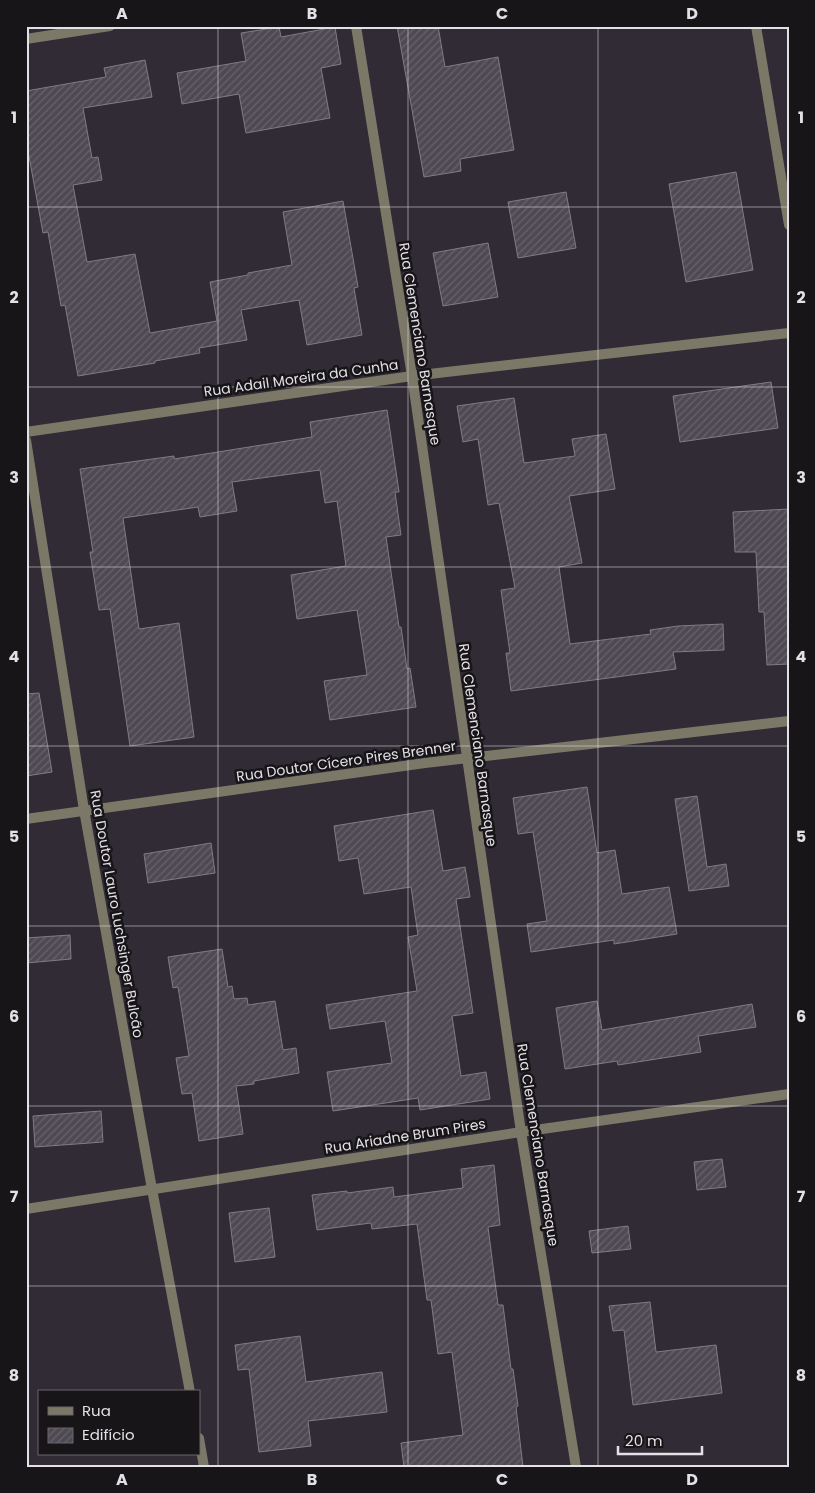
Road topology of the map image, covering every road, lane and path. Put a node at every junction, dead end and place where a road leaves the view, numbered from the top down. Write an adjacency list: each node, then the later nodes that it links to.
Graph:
1 (110, 26): 4 (street)
2 (356, 26): 7 (street, Rua Clemenciano Barnasque)
3 (756, 26): 5 (street)
4 (26, 39)
5 (789, 225)
6 (789, 333): 7 (street, Rua Adail Moreira da Cunha)
7 (412, 376): 8 (street, Rua Adail Moreira da Cunha); 11 (street, Rua Clemenciano Barnasque)
8 (26, 432)
9 (26, 440): 12 (street, Rua Doutor Lauro Luchsinger Bulcão)
10 (789, 721): 11 (street, Rua Doutor Cícero Pires Brenner)
11 (466, 758): 12 (street, Rua Doutor Cícero Pires Brenner); 15 (street, Rua Clemenciano Barnasque)
12 (84, 810): 13 (street, Rua Doutor Cícero Pires Brenner); 16 (street, Rua Doutor Lauro Luchsinger Bulcão)
13 (26, 819)
14 (789, 1094): 15 (street, Rua Ariadne Brum Pires)
15 (521, 1132): 16 (street, Rua Ariadne Brum Pires); 21 (street, Rua Clemenciano Barnasque)
16 (152, 1189): 17 (street, Rua Ariadne Brum Pires); 18 (street, Rua Doutor Lauro Luchsinger Bulcão)
17 (26, 1209)
18 (190, 1390)
19 (200, 1444): 20 (street)
20 (204, 1467)
21 (576, 1467)

